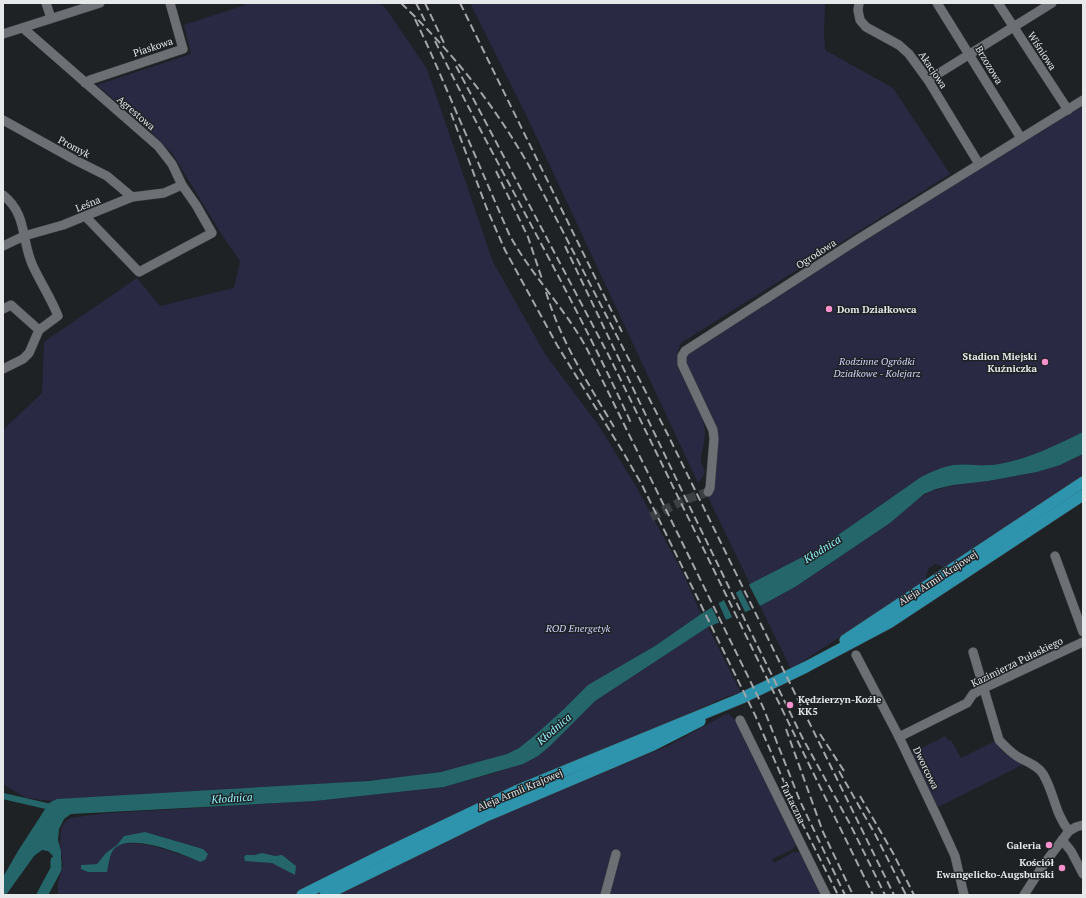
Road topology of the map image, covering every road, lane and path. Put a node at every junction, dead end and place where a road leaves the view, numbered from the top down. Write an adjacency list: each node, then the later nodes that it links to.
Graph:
1 (46, 3): 8 (street)
2 (100, 3): 8 (street)
3 (170, 3): 14 (street, Piaskowa)
4 (859, 3): 13 (street, Akacjowa)
5 (937, 3): 12 (street, Brzozowa)
6 (998, 3): 9 (street, Wiśniowa)
7 (1052, 3): 9 (street)
8 (51, 18): 10 (street)
9 (1013, 26): 12 (street); 16 (street, Wiśniowa)
10 (23, 28): 11 (street); 14 (street, Agrestowa)
11 (3, 34)
12 (969, 53): 13 (street); 18 (street, Brzozowa)
13 (928, 80): 19 (street, Akacjowa)
14 (85, 83): 20 (street, Agrestowa)
15 (1083, 100): 16 (street, Ogrodowa)
16 (1068, 110): 18 (street, Ogrodowa)
17 (3, 120): 22 (street, Promyk)
18 (1021, 138): 19 (street, Ogrodowa)
19 (979, 164): 30 (street, Ogrodowa)
20 (182, 185): 22 (street, Leśna); 23 (street, Agrestowa)
21 (3, 195): 24 (street)
22 (132, 197): 23 (street, Leśna)
23 (86, 217): 24 (street, Leśna)
24 (24, 236): 25 (street, Leśna); 27 (street)
25 (3, 246)
26 (3, 309): 27 (street)
27 (39, 330): 28 (street)
28 (3, 369)
29 (1083, 482): 37 (main road, Aleja Armii Krajowej)
30 (709, 490)
31 (1083, 495): 37 (main road, Aleja Armii Krajowej)
32 (1055, 556): 33 (street)
33 (1083, 632)
34 (1083, 642): 38 (street, Kazimierza Pułaskiego)
35 (973, 652): 38 (street)
36 (856, 655): 41 (street, Dworcowa)
37 (793, 673): 39 (main road, Aleja Armii Krajowej)
38 (984, 688): 41 (street, Kazimierza Pułaskiego); 43 (street)
39 (742, 698): 47 (main road, Aleja Armii Krajowej); 48 (main road, Aleja Armii Krajowej)
40 (740, 720): 50 (street, Tartaczna)
41 (899, 737): 51 (street, Dworcowa)
42 (1083, 825): 43 (street)
43 (1069, 831): 44 (street)
44 (1062, 840): 46 (street); 52 (street)
45 (616, 854): 49 (street)
46 (1083, 874)
47 (302, 895)
48 (325, 895)
49 (605, 895)
50 (826, 895)
51 (964, 895)
52 (1024, 895)

